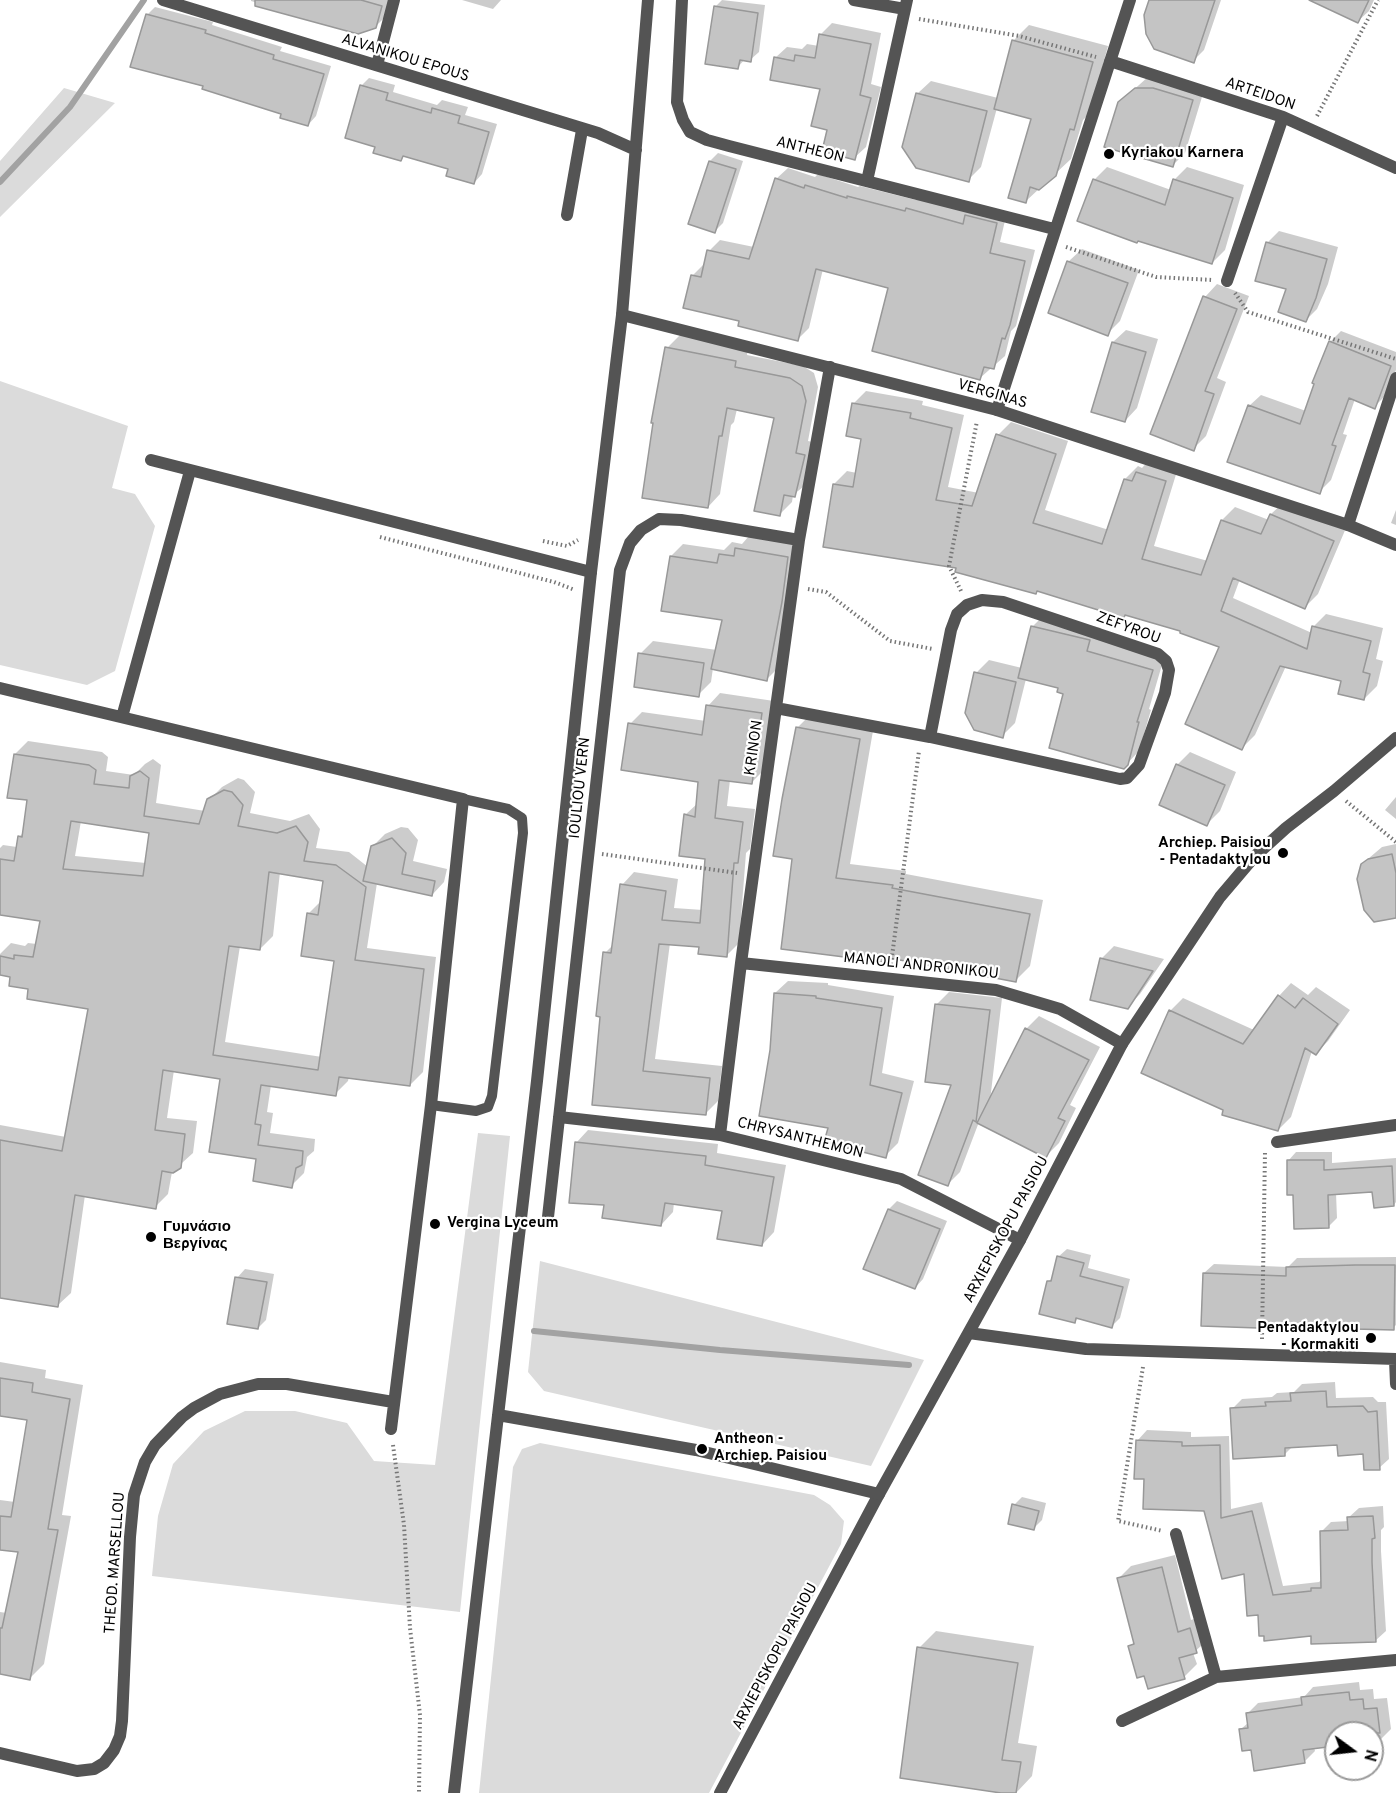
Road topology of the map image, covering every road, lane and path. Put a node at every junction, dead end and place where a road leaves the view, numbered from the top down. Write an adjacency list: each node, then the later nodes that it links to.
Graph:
1 (163, 0): 10 (street, ALVANIKOU EPOUS)
2 (394, 0): 10 (street)
3 (648, 0): 14 (street)
4 (682, 0): 16 (street, ANTHEON)
5 (854, 0): 8 (street)
6 (1130, 0): 9 (street)
7 (1378, 0): 13 (path)
8 (905, 8): 9 (path); 16 (street)
9 (1110, 61): 11 (street, ARTEIDON); 18 (street)
10 (377, 65): 12 (street, ALVANIKOU EPOUS)
11 (1283, 117): 13 (street, ARTEIDON); 20 (street)
12 (582, 129): 14 (street, ALVANIKOU EPOUS); 17 (street)
13 (1310, 129): 15 (street, ARTEIDON)
14 (636, 150): 21 (street)
15 (1396, 168)
16 (867, 181): 18 (street, ANTHEON)
17 (567, 215)
18 (1054, 229): 19 (street)
19 (1051, 242): 20 (path); 26 (street)
20 (1227, 281): 22 (path)
21 (622, 315): 23 (street, VERGINAS); 33 (street)
22 (1396, 359)
23 (830, 367): 25 (street, VERGINAS); 31 (street, KRINON)
24 (1396, 378): 29 (street)
25 (980, 405): 26 (street, VERGINAS); 36 (path)
26 (997, 410): 29 (street, VERGINAS)
27 (151, 460): 28 (street)
28 (190, 471): 33 (street); 40 (street)
29 (1348, 525): 32 (street, VERGINAS)
30 (374, 536): 34 (path)
31 (799, 540): 35 (street, KRINON); 46 (street, IOULIOU VERN)
32 (1396, 545)
33 (591, 572): 64 (street)
34 (519, 575)
35 (793, 586): 37 (path); 39 (street, KRINON)
36 (967, 604): 37 (street); 41 (street, ZEFYROU)
37 (947, 651): 41 (street)
38 (0, 688): 40 (street)
39 (776, 708): 41 (street, ZEFYROU); 47 (street, KRINON)
40 (122, 717): 44 (street)
41 (926, 736): 49 (path)
42 (1396, 738): 43 (street, ARXIEPISKOPU PAISIOU)
43 (1334, 791): 45 (path); 50 (street, ARXIEPISKOPU PAISIOU)
44 (463, 799): 51 (street); 51 (lane)
45 (1396, 842)
46 (589, 852): 47 (path); 52 (street, IOULIOU VERN)
47 (753, 876): 48 (street, KRINON)
48 (741, 963): 49 (street, MANOLI ANDRONIKOU); 54 (street, KRINON)
49 (890, 979): 50 (street, MANOLI ANDRONIKOU)
50 (1122, 1044): 57 (street, ARXIEPISKOPU PAISIOU)
51 (431, 1105): 63 (street)
52 (558, 1118): 54 (street, CHRYSANTHEMON); 56 (street, IOULIOU VERN)
53 (1396, 1125): 55 (street)
54 (720, 1135): 57 (street, CHRYSANTHEMON)
55 (1277, 1142): 60 (path)
56 (548, 1217)
57 (1020, 1240): 58 (street, ARXIEPISKOPU PAISIOU)
58 (969, 1333): 59 (street); 66 (street, ARXIEPISKOPU PAISIOU)
59 (1145, 1351): 60 (street); 67 (path)
60 (1262, 1355): 61 (street)
61 (1396, 1360): 62 (street)
62 (1396, 1384)
63 (393, 1402): 65 (street); 71 (street, THEOD. MARSELLOU)
64 (498, 1415): 66 (street); 73 (street)
65 (391, 1429): 72 (path)
66 (879, 1494): 74 (street, ARXIEPISKOPU PAISIOU)
67 (1176, 1533): 69 (street)
68 (1396, 1660): 69 (street)
69 (1216, 1677): 70 (street)
70 (1122, 1721)
71 (0, 1753)
72 (419, 1793)
73 (454, 1793)
74 (720, 1793)

